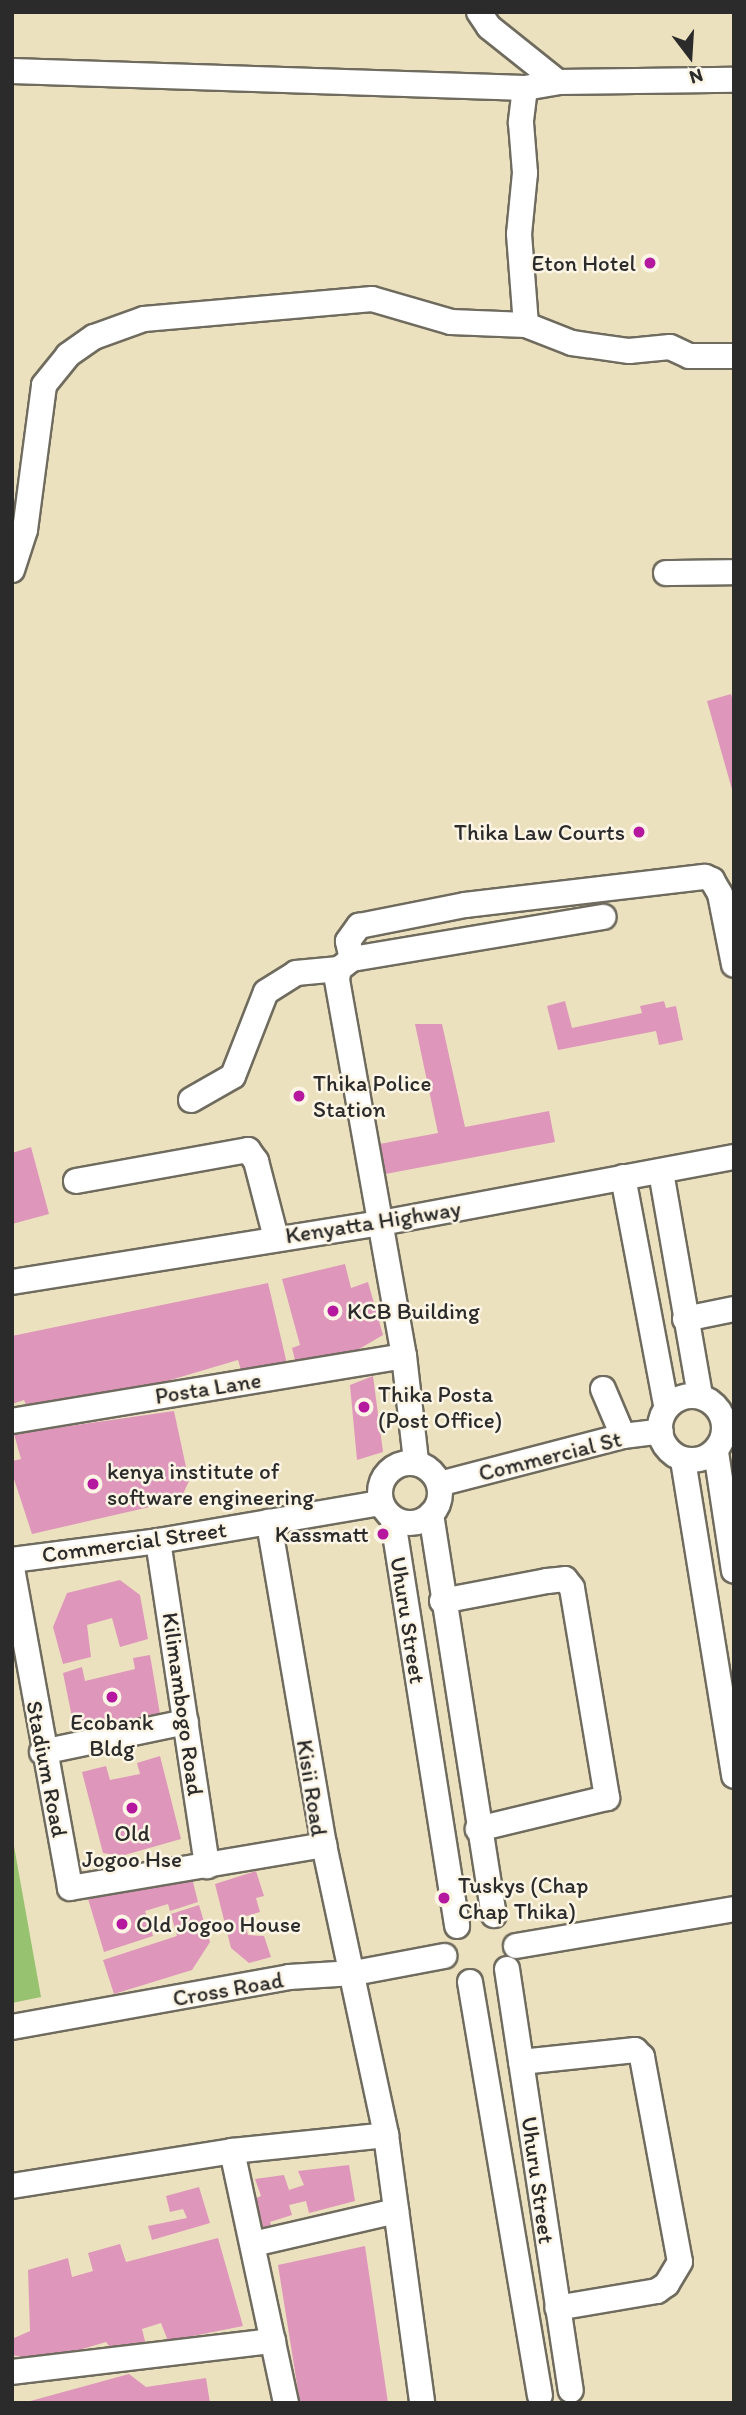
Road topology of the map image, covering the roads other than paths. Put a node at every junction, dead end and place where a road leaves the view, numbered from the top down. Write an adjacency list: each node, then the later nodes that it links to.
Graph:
1 (479, 12): 4 (street)
2 (12, 71): 5 (street)
3 (734, 80): 4 (street)
4 (558, 82): 5 (street)
5 (526, 88): 6 (street)
6 (526, 325): 7 (street); 8 (street)
7 (734, 356)
8 (12, 570)
9 (734, 572): 10 (street)
10 (666, 573)
11 (604, 918): 12 (street)
12 (346, 964): 13 (street); 14 (street); 19 (street)
13 (734, 965)
14 (191, 1100)
15 (734, 1157): 16 (street, Kenyatta Highway)
16 (661, 1172): 17 (street, Kenyatta Highway); 23 (street)
17 (623, 1177): 19 (street, Kenyatta Highway); 27 (street)
18 (76, 1181): 20 (street)
19 (381, 1223): 20 (street, Kenyatta Highway); 24 (street)
20 (276, 1238): 21 (street, Kenyatta Highway)
21 (12, 1282)
22 (734, 1309): 23 (street)
23 (685, 1319): 26 (street)
24 (404, 1356): 29 (street, Posta Lane); 34 (street)
25 (603, 1389): 31 (street)
26 (700, 1395): 27 (street); 28 (street)
27 (666, 1405): 30 (street)
28 (727, 1419): 32 (street)
29 (12, 1421)
30 (662, 1431): 31 (street, Commercial St); 33 (street)
31 (623, 1436): 35 (street, Commercial St)
32 (716, 1452): 33 (street); 42 (street)
33 (683, 1460): 46 (street)
34 (416, 1461): 35 (street); 36 (street)
35 (439, 1484): 37 (street)
36 (387, 1512): 37 (street); 38 (street, Commercial Street); 53 (street, Uhuru Street)
37 (431, 1514): 43 (street, Uhuru Street)
38 (269, 1522): 39 (street, Commercial Street); 48 (street, Kisii Road)
39 (159, 1541): 40 (street, Commercial Street); 44 (street, Kilimambogo Road)
40 (12, 1560)
41 (12, 1568): 45 (street, Stadium Road)
42 (734, 1571)
43 (442, 1601): 47 (street, Uhuru Street); 47 (street)
44 (186, 1723): 45 (street); 49 (street, Kilimambogo Road)
45 (42, 1752): 50 (street, Stadium Road)
46 (734, 1776)
47 (478, 1829): 52 (street, Uhuru Street)
48 (324, 1845): 49 (street, Kisii Road); 56 (street)
49 (206, 1866): 50 (street, Kisii Road)
50 (70, 1888)
51 (734, 1909): 55 (street)
52 (494, 1915): 53 (street); 55 (street)
53 (457, 1926): 54 (street)
54 (444, 1956): 56 (street, Cross Road); 57 (street)
55 (512, 1957): 57 (street); 59 (street, Uhuru Street)
56 (354, 1973): 58 (street, Cross Road); 60 (street)
57 (470, 1982): 69 (street, Uhuru Street)
58 (12, 2027)
59 (521, 2062): 65 (street, Uhuru Street); 65 (street)
60 (386, 2135): 61 (street); 63 (street)
61 (232, 2151): 62 (street); 64 (street)
62 (12, 2186)
63 (396, 2211): 64 (street); 71 (street)
64 (253, 2244): 66 (street)
65 (557, 2308): 68 (street, Uhuru Street)
66 (273, 2341): 67 (street); 70 (street)
67 (12, 2372)
68 (579, 2397): 69 (street)
69 (536, 2399)
70 (286, 2403)
71 (422, 2403)

